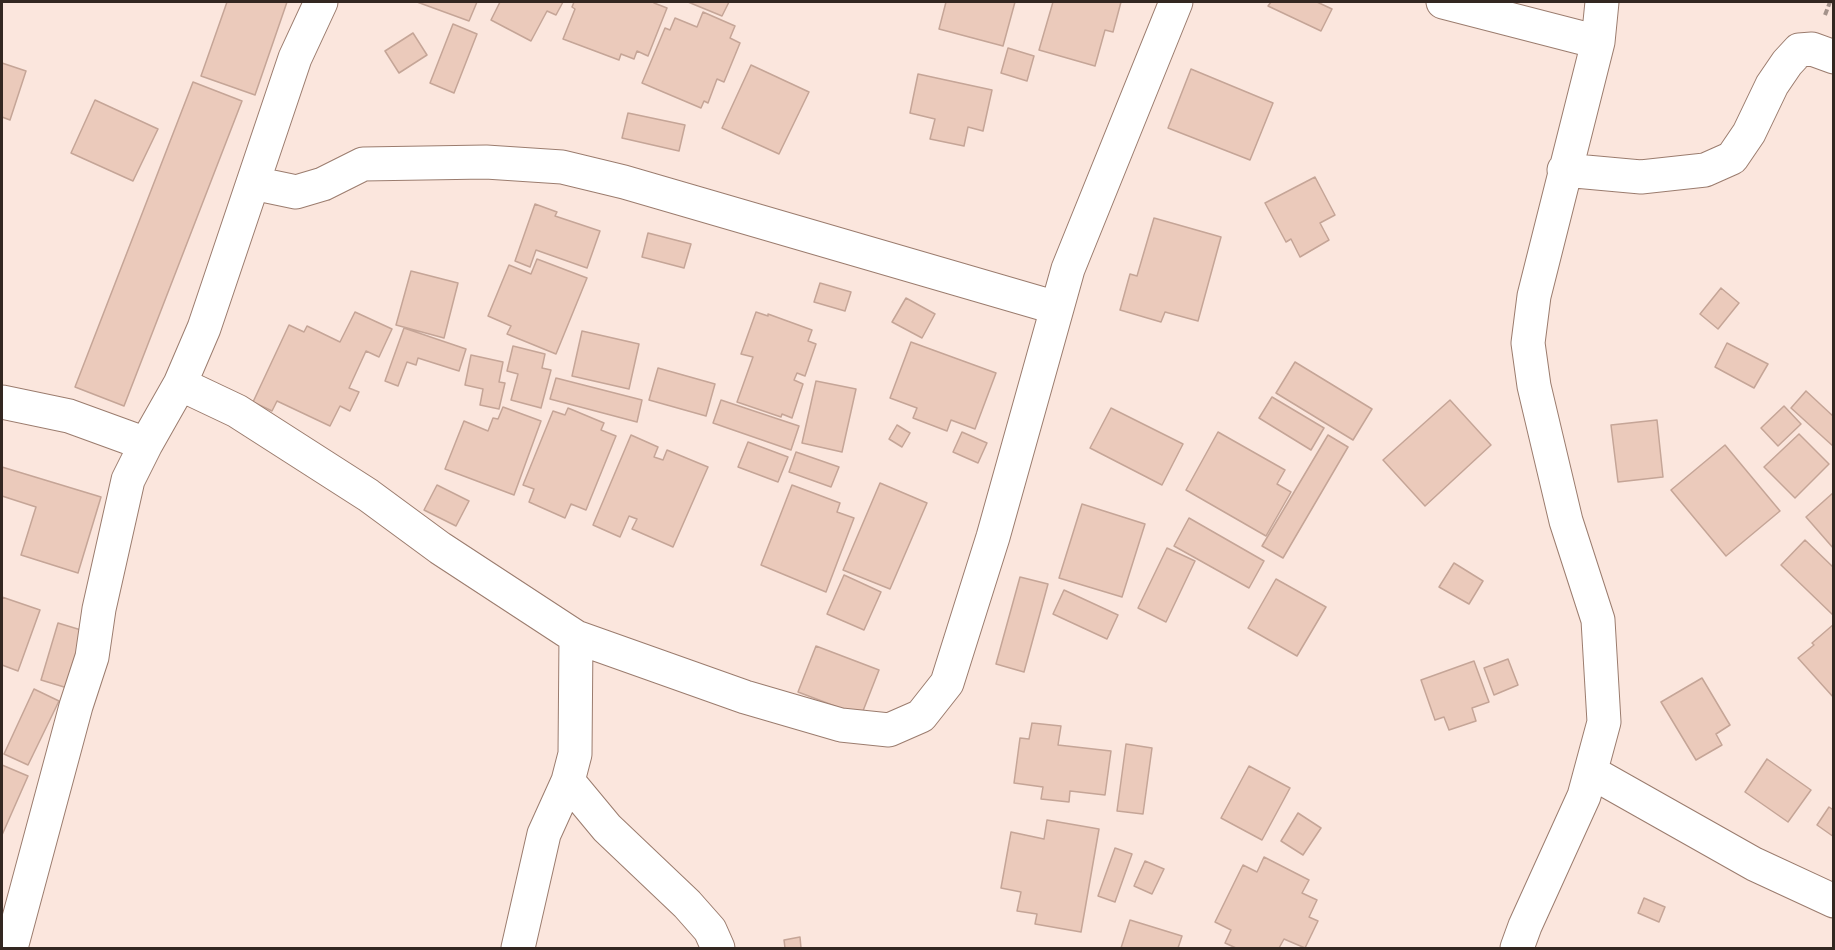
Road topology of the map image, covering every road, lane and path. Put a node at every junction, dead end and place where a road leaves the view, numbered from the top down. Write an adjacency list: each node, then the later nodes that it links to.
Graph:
1 (321, 2): 8 (street)
2 (1176, 2): 9 (street)
3 (1443, 2): 5 (street)
4 (1602, 2): 5 (street)
5 (1598, 42): 7 (street)
6 (1833, 57): 7 (street)
7 (1564, 170): 14 (street)
8 (254, 183): 9 (street); 10 (street)
9 (1057, 308): 13 (street)
10 (180, 384): 12 (street); 13 (street)
11 (2, 402): 12 (street)
12 (146, 444): 17 (street)
13 (576, 637): 15 (street)
14 (1591, 772): 16 (street); 20 (street)
15 (568, 781): 18 (street); 19 (street)
16 (1833, 901)
17 (10, 948)
18 (518, 948)
19 (718, 948)
20 (1517, 948)

